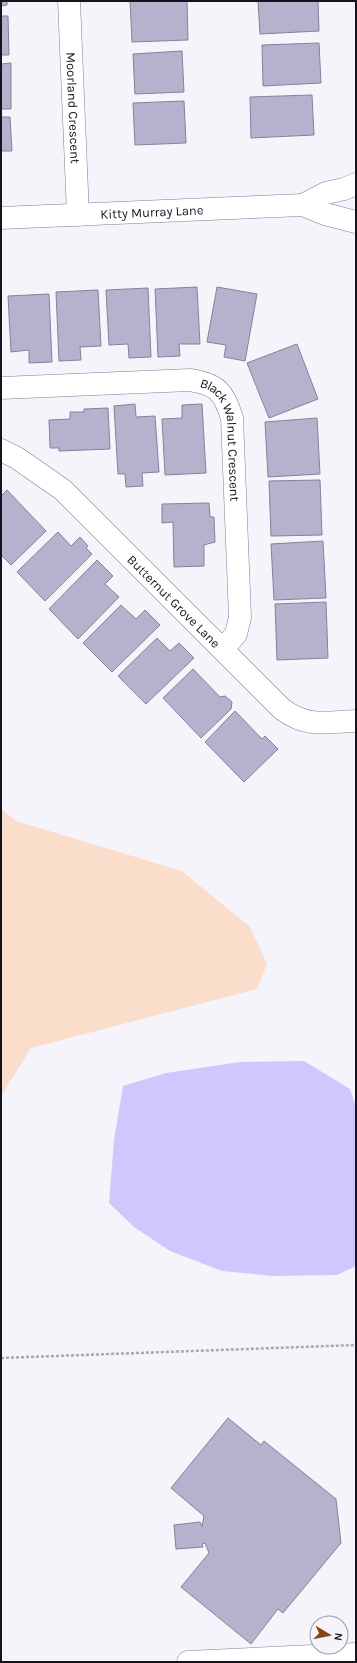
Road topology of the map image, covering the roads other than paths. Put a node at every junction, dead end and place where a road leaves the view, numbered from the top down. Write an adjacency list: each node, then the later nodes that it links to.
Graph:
1 (69, 1): 6 (street, Moorland Crescent)
2 (356, 184): 4 (street, Kitty Murray Lane)
3 (356, 190): 5 (street)
4 (303, 206): 6 (street, Kitty Murray Lane); 8 (street, Kitty Murray Lane)
5 (356, 214)
6 (78, 215): 7 (street, Kitty Murray Lane)
7 (1, 218)
8 (356, 222)
9 (1, 388): 11 (street, Black Walnut Crescent)
10 (1, 450): 11 (street, Butternut Grove Lane)
11 (223, 649): 12 (street, Butternut Grove Lane)
12 (356, 721)
13 (356, 1654): 14 (street)
14 (188, 1662)

